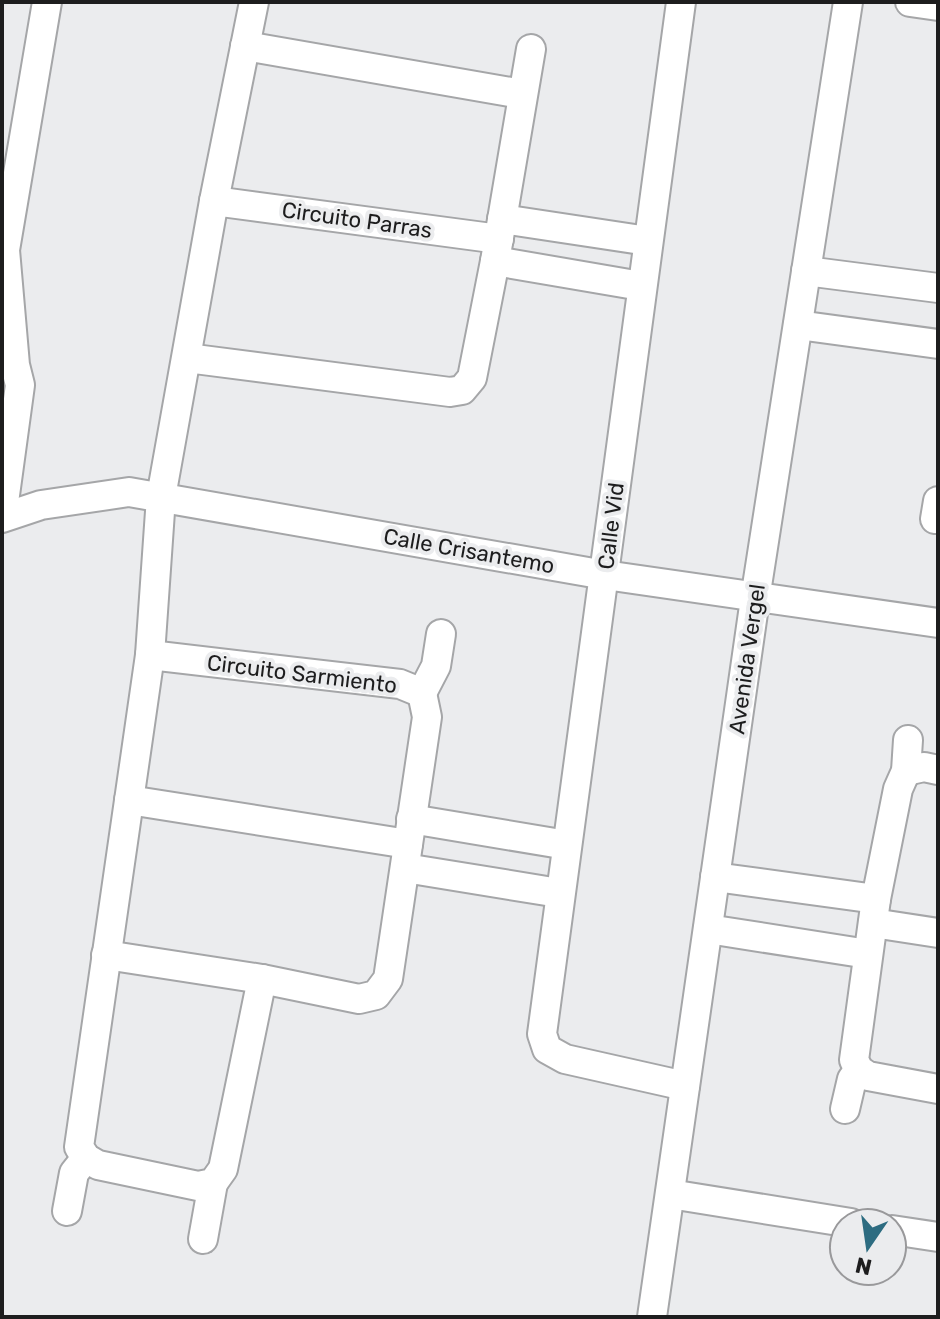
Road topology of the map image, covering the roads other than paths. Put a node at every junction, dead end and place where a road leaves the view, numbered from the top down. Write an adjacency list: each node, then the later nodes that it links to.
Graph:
1 (47, 2): 19 (street)
2 (254, 2): 7 (street)
3 (681, 2): 12 (street, Calle Vid)
4 (848, 2): 13 (street, Avenida Vergel)
5 (910, 2): 6 (street)
6 (938, 6)
7 (245, 46): 9 (street); 10 (street)
8 (531, 49): 9 (street)
9 (522, 94): 11 (street)
10 (214, 201): 11 (street, Circuito Parras); 18 (street)
11 (498, 240): 12 (street, Circuito Parras); 14 (street, Circuito Parras); 18 (street)
12 (648, 241): 14 (street, Calle Vid)
13 (806, 271): 15 (street); 16 (street, Avenida Vergel)
14 (641, 286): 22 (street, Calle Vid)
15 (938, 288)
16 (798, 325): 17 (street); 23 (street, Avenida Vergel)
17 (938, 344)
18 (187, 358): 20 (street)
19 (9, 365): 21 (street)
20 (161, 497): 21 (street, Calle Crisantemo); 22 (street, Calle Crisantemo); 26 (street)
21 (2, 517)
22 (605, 575): 23 (street, Calle Crisantemo); 33 (street, Calle Vid)
23 (755, 599): 24 (street, Calle Crisantemo); 34 (street, Avenida Vergel)
24 (938, 623)
25 (441, 634): 27 (street)
26 (150, 655): 27 (street, Circuito Sarmiento); 31 (street)
27 (422, 693): 32 (street, Circuito Sarmiento)
28 (908, 740): 30 (street)
29 (938, 770): 30 (street)
30 (906, 771): 36 (street)
31 (129, 800): 32 (street); 40 (street)
32 (408, 844): 33 (street); 35 (street); 41 (street, Circuito Sarmiento)
33 (567, 845): 35 (street, Calle Vid)
34 (715, 877): 36 (street); 37 (street, Avenida Vergel)
35 (559, 893): 43 (street, Calle Vid)
36 (874, 911): 38 (street); 39 (street)
37 (708, 929): 39 (street); 43 (street, Avenida Vergel)
38 (938, 933)
39 (868, 954): 42 (street)
40 (106, 955): 41 (street, Circuito Sarmiento); 46 (street)
41 (262, 979): 47 (street)
42 (859, 1070): 44 (street); 45 (street)
43 (685, 1086): 48 (street, Avenida Vergel)
44 (938, 1089)
45 (845, 1109)
46 (86, 1158): 47 (street); 49 (street)
47 (213, 1183): 53 (street)
48 (670, 1194): 50 (street); 54 (street, Avenida Vergel)
49 (67, 1211)
50 (828, 1219)
51 (908, 1232): 52 (street)
52 (938, 1237)
53 (203, 1239)
54 (652, 1317)

